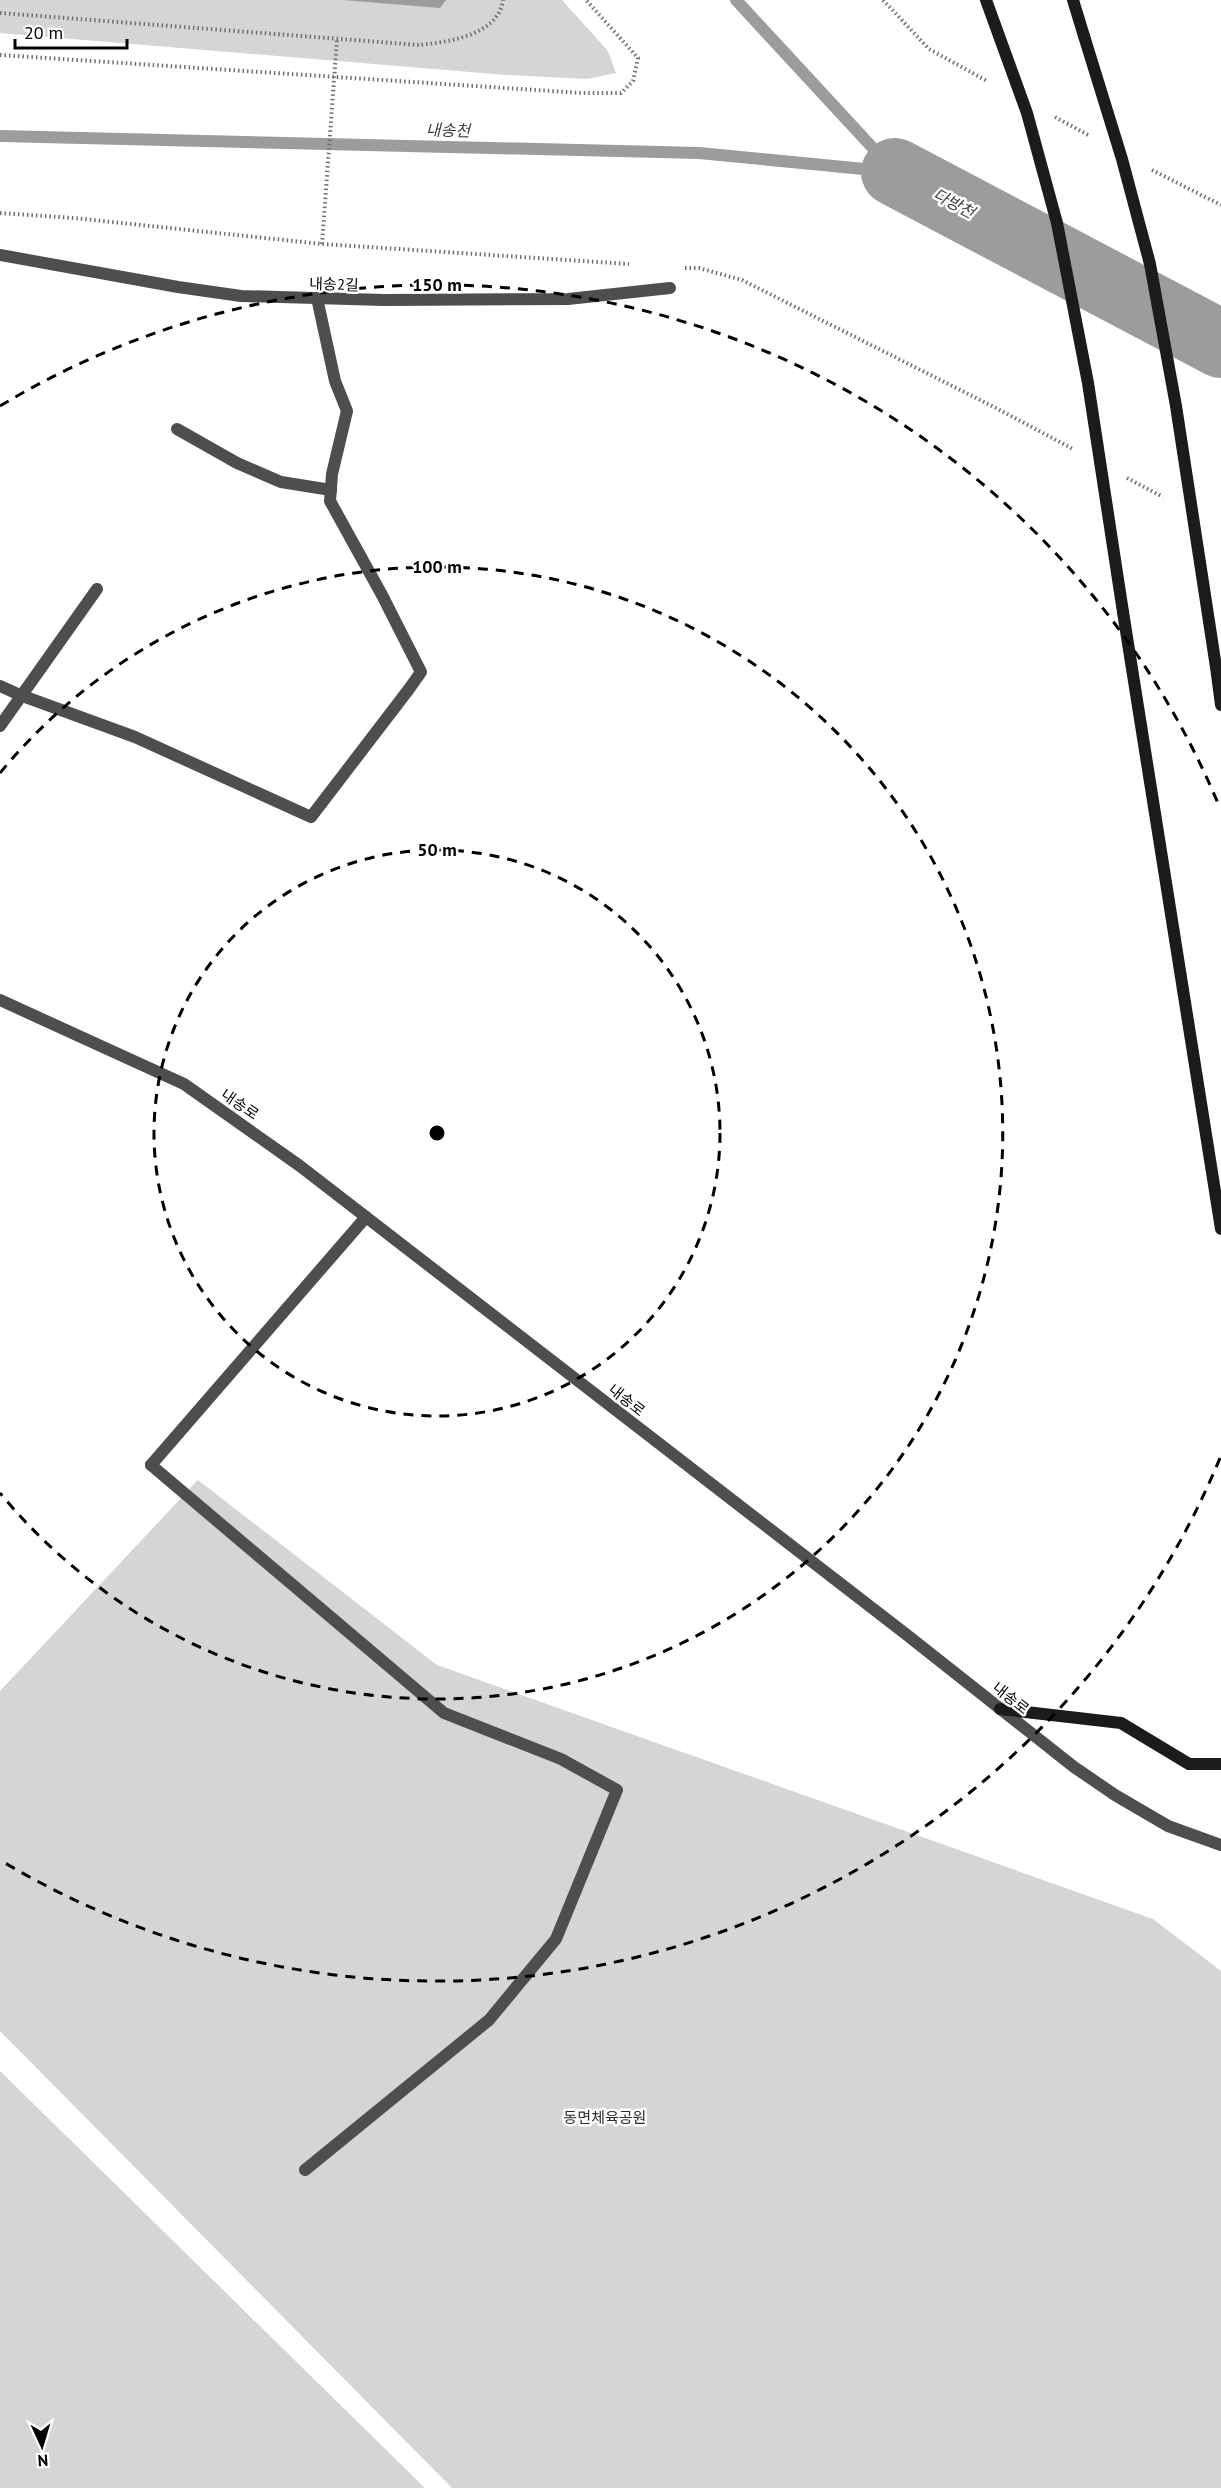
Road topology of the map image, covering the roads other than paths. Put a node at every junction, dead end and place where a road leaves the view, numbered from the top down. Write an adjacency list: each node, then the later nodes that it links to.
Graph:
1 (986, 0): 15 (main road, bridge)
2 (1073, 0): 11 (main road, bridge)
3 (0, 255): 5 (street, 내송2길)
4 (670, 288): 5 (street, 내송2길)
5 (317, 298): 7 (street)
6 (177, 429): 7 (street)
7 (331, 490): 10 (street)
8 (97, 589): 10 (street)
9 (0, 686): 10 (street)
10 (20, 695): 12 (street)
11 (1221, 705)
12 (0, 726)
13 (0, 1000): 14 (street, 내송로)
14 (366, 1217): 16 (street, 내송로); 19 (street)
15 (1221, 1229)
16 (1000, 1709): 17 (main road); 18 (street, 내송로)
17 (1221, 1764)
18 (1221, 1845)
19 (305, 2170)

